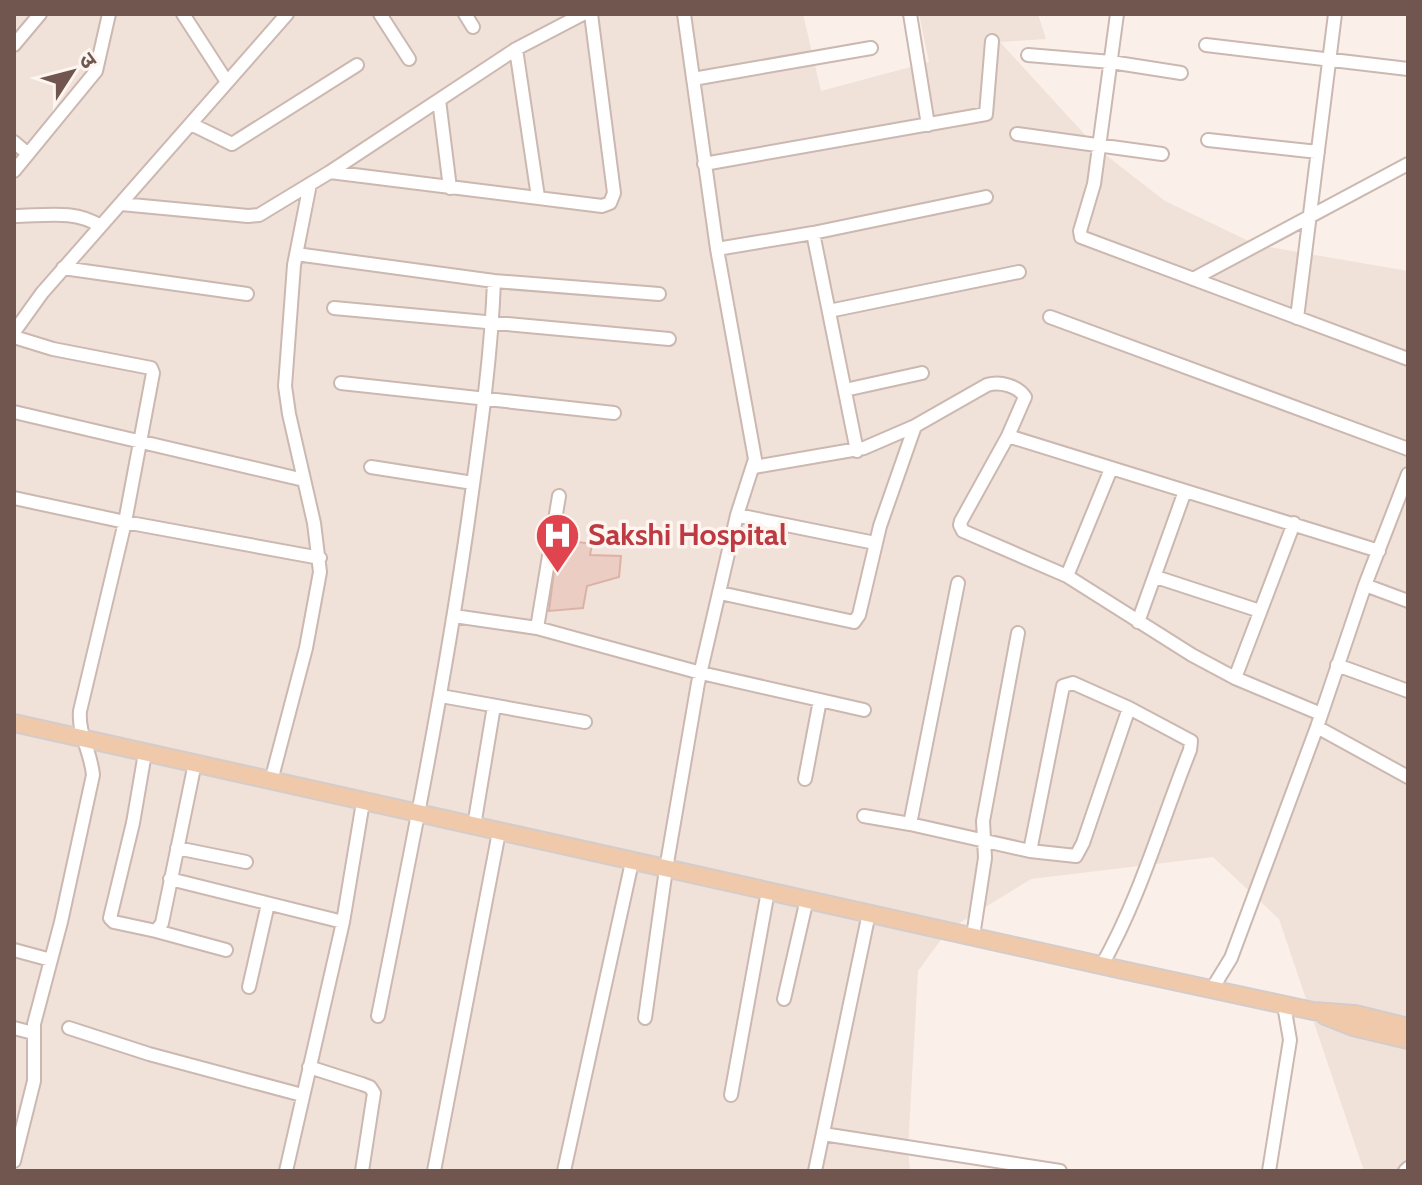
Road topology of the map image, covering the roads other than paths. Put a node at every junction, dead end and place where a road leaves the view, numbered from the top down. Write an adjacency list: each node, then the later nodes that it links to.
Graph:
1 (40, 14): 15 (street)
2 (109, 14): 36 (street)
3 (183, 14): 26 (street)
4 (287, 14): 26 (street)
5 (380, 14): 20 (street)
6 (465, 14): 13 (street)
7 (583, 14): 18 (street)
8 (591, 14): 44 (street)
9 (684, 14): 27 (street)
10 (910, 14): 30 (street)
11 (1117, 14): 22 (street)
12 (1335, 14): 21 (street)
13 (473, 27)
14 (992, 41): 30 (street)
15 (14, 45)
16 (1206, 45): 21 (street)
17 (871, 48): 27 (street)
18 (516, 49): 28 (street); 44 (street)
19 (1028, 55): 22 (street)
20 (409, 59)
21 (1330, 60): 24 (street); 35 (street)
22 (1111, 62): 25 (street); 34 (street)
23 (357, 65): 29 (street)
24 (1408, 69)
25 (1181, 73)
26 (223, 78): 29 (street)
27 (693, 79): 38 (street)
28 (439, 100): 41 (street); 43 (street)
29 (191, 124): 46 (street)
30 (928, 125): 38 (street)
31 (1017, 134): 34 (street)
32 (1208, 140): 35 (street)
33 (14, 142): 36 (street)
34 (1100, 145): 37 (street); 55 (street)
35 (1318, 152): 48 (street)
36 (28, 154): 40 (street)
37 (1162, 154)
38 (704, 164): 51 (street)
39 (1408, 164): 48 (street)
40 (14, 171)
41 (330, 172): 42 (street); 43 (street)
42 (310, 184): 46 (street); 52 (street)
43 (450, 188): 44 (street)
44 (538, 197)
45 (986, 197): 50 (street)
46 (121, 204): 49 (street)
47 (14, 213): 49 (street)
48 (1310, 215): 55 (street); 62 (street)
49 (94, 222): 53 (street)
50 (813, 233): 51 (street); 60 (street)
51 (717, 249): 79 (street)
52 (296, 254): 56 (street); 82 (street)
53 (63, 268): 57 (street); 64 (street)
54 (1019, 272): 60 (street)
55 (1193, 279): 62 (street)
56 (494, 281): 58 (street); 63 (street)
57 (247, 294)
58 (659, 294)
59 (334, 308): 63 (street)
60 (829, 311): 69 (street)
61 (1050, 317): 76 (street)
62 (1297, 318): 66 (street)
63 (493, 324): 65 (street); 70 (street)
64 (14, 334): 75 (street)
65 (669, 339)
66 (1408, 359)
67 (922, 373): 69 (street)
68 (341, 383): 70 (street)
69 (845, 390): 77 (street)
70 (486, 400): 72 (street); 83 (street)
71 (14, 412): 75 (street)
72 (614, 413)
73 (915, 426): 74 (street); 77 (street); 92 (street)
74 (1008, 436): 80 (street); 95 (street)
75 (141, 444): 82 (street); 90 (street)
76 (1408, 449)
77 (857, 451): 79 (street)
78 (371, 467): 83 (street)
79 (754, 467): 88 (street)
80 (1111, 469): 84 (street); 95 (street)
81 (1408, 474): 87 (street)
82 (304, 480): 94 (street)
83 (473, 483): 102 (street)
84 (1185, 491): 91 (street); 96 (street)
85 (559, 496): 104 (street)
86 (14, 498): 90 (street)
87 (1395, 510): 89 (street); 93 (street)
88 (737, 515): 92 (street); 99 (street)
89 (1408, 515)
90 (125, 522): 94 (street); 119 (street)
91 (1294, 523): 93 (street); 101 (street)
92 (875, 543): 99 (street)
93 (1379, 551): 98 (street)
94 (320, 558): 124 (street)
95 (1067, 576): 103 (street)
96 (1156, 577): 101 (street); 103 (street)
97 (958, 583): 128 (street)
98 (1365, 585): 100 (street); 106 (street)
99 (720, 593): 107 (street)
100 (1408, 601)
101 (1260, 611): 108 (street)
102 (454, 616): 104 (street); 110 (street)
103 (1138, 622): 108 (street)
104 (537, 628): 107 (street)
105 (1018, 633): 131 (street)
106 (1337, 665): 109 (street); 115 (street)
107 (701, 673): 111 (street); 136 (street)
108 (1235, 678): 115 (street)
109 (1408, 691)
110 (441, 696): 112 (street); 126 (street)
111 (820, 700): 114 (street); 123 (street)
112 (494, 706): 116 (street); 129 (street)
113 (1129, 708): 133 (street); 133 (street); 148 (street)
114 (864, 710)
115 (1321, 714): 118 (street)
116 (585, 722)
117 (14, 723): 119 (main road)
118 (1317, 727): 122 (street); 150 (street)
119 (82, 738): 120 (main road); 147 (street)
120 (145, 753): 121 (main road); 143 (street)
121 (195, 763): 124 (main road); 132 (street)
122 (1408, 777)
123 (805, 779)
124 (271, 781): 125 (main road)
125 (363, 802): 126 (main road); 142 (street)
126 (419, 813): 129 (main road); 154 (street)
127 (864, 816): 128 (street)
128 (910, 824): 131 (street)
129 (474, 826): 130 (main road)
130 (499, 832): 135 (main road); 168 (street)
131 (985, 842): 133 (street); 144 (street)
132 (177, 848): 134 (street); 137 (street)
133 (1030, 851)
134 (246, 862)
135 (632, 862): 136 (main road); 169 (street)
136 (666, 869): 138 (main road); 155 (street)
137 (170, 879): 140 (street); 143 (street)
138 (768, 891): 139 (main road); 163 (street)
139 (807, 899): 141 (main road); 151 (street)
140 (268, 904): 142 (street); 149 (street)
141 (869, 913): 144 (main road); 164 (street)
142 (343, 922): 161 (street)
143 (156, 931): 146 (street)
144 (973, 936): 148 (main road)
145 (14, 950): 147 (street)
146 (226, 950)
147 (51, 960): 159 (street)
148 (1102, 965): 150 (main road)
149 (249, 987)
150 (1212, 989): 152 (main road)
151 (784, 999)
152 (1284, 1005): 153 (main road); 172 (street)
153 (1313, 1011): 156 (main road); 160 (main road)
154 (378, 1016)
155 (645, 1018)
156 (1408, 1027)
157 (14, 1028): 159 (street)
158 (69, 1028): 162 (street)
159 (33, 1033): 165 (street)
160 (1408, 1040)
161 (309, 1067): 162 (street); 167 (street)
162 (302, 1095): 166 (street)
163 (731, 1095)
164 (823, 1134): 170 (street); 171 (street)
165 (14, 1161)
166 (286, 1171)
167 (362, 1171)
168 (434, 1171)
169 (564, 1171)
170 (815, 1171)
171 (1060, 1171)
172 (1269, 1171)

